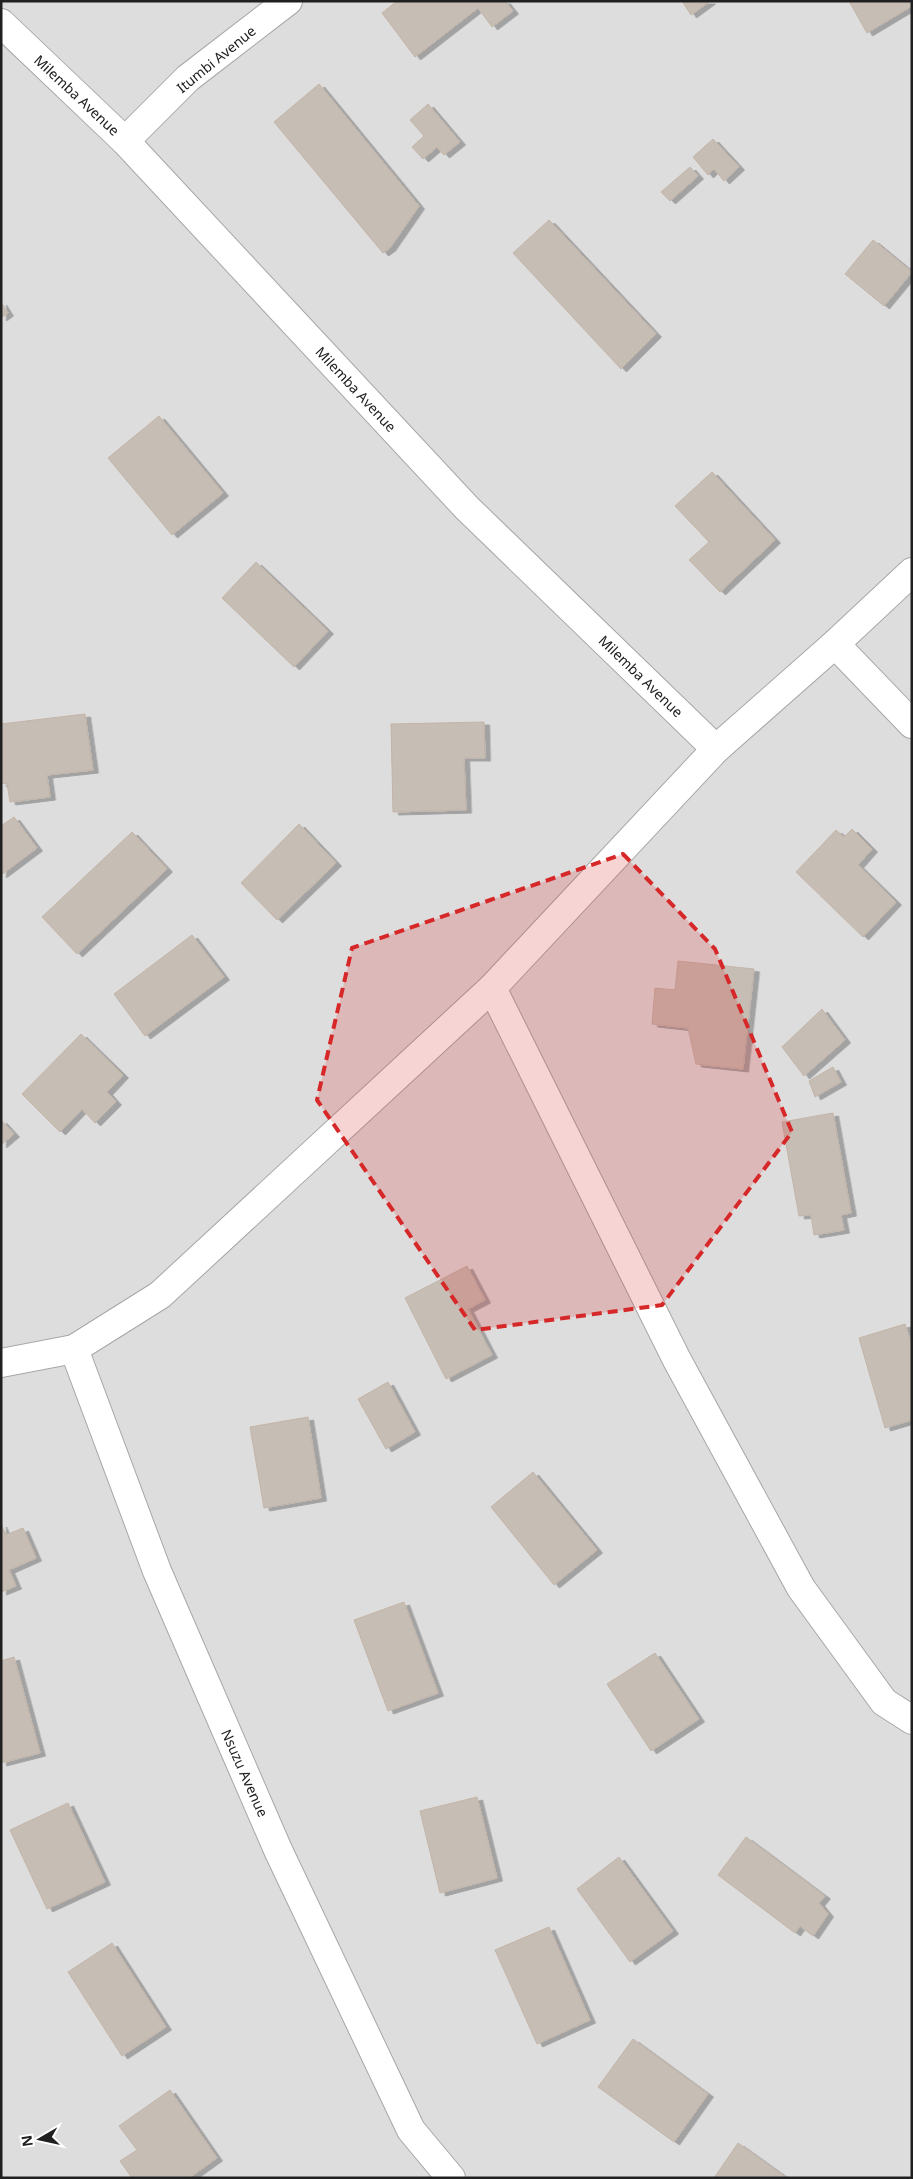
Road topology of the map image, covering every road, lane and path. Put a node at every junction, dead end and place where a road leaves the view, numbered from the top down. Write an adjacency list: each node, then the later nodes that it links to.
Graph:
1 (288, 1): 3 (street, Itumbi Avenue)
2 (1, 23): 3 (street, Milemba Avenue)
3 (125, 141): 7 (street, Milemba Avenue)
4 (912, 572): 5 (street)
5 (835, 644): 6 (street); 7 (street)
6 (912, 724)
7 (716, 749): 8 (street)
8 (492, 988): 9 (street); 11 (street)
9 (74, 1350): 10 (street); 12 (street, Nsuzu Avenue)
10 (1, 1363)
11 (912, 1720)
12 (451, 2178)

